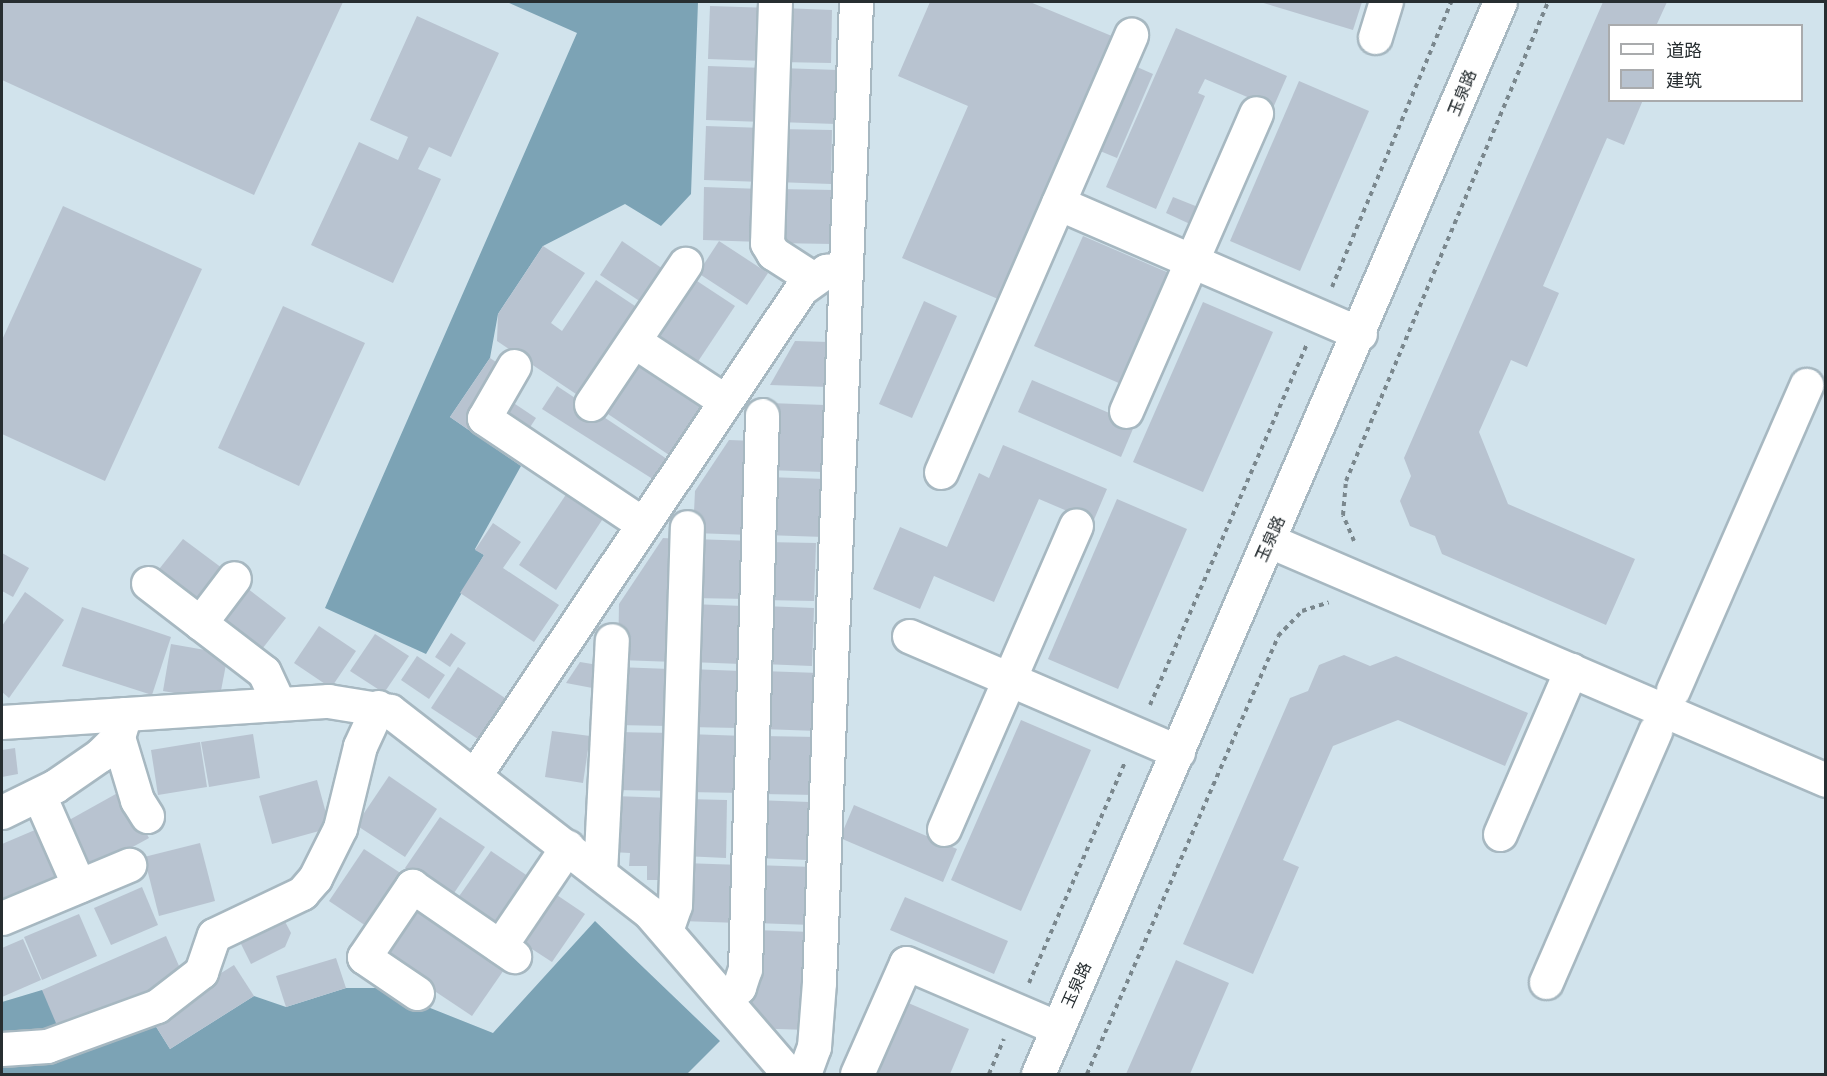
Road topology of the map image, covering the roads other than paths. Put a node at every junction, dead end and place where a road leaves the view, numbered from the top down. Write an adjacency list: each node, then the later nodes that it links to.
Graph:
1 (775, 2): 12 (street)
2 (856, 2): 11 (street)
3 (1386, 2): 6 (street)
4 (1500, 2): 13 (street, 玉泉路)
5 (1131, 35): 8 (street)
6 (1375, 37)
7 (1256, 113): 9 (street)
8 (1058, 203): 9 (street); 21 (street)
9 (1192, 261): 13 (street); 19 (street)
10 (685, 264): 14 (street)
11 (846, 269): 12 (street); 59 (street)
12 (812, 278): 17 (street)
13 (1360, 334): 25 (street, 玉泉路)
14 (634, 341): 17 (street); 18 (street)
15 (514, 366): 22 (street)
16 (1806, 385): 33 (street)
17 (725, 401): 22 (street)
18 (591, 404)
19 (1126, 411)
20 (762, 415): 55 (street)
21 (941, 472)
22 (643, 524): 40 (street)
23 (1076, 525): 32 (street)
24 (687, 527): 52 (street)
25 (1270, 541): 31 (street); 39 (street, 玉泉路)
26 (234, 578): 28 (street)
27 (148, 583): 28 (street)
28 (200, 623): 34 (street)
29 (909, 636): 32 (street)
30 (612, 640): 49 (street)
31 (1571, 670): 41 (street); 46 (street)
32 (1010, 679): 39 (street); 45 (street)
33 (1673, 690)
34 (279, 704): 35 (street); 37 (street)
35 (378, 707): 40 (street); 57 (street)
36 (2, 722): 37 (street)
37 (122, 725): 42 (street); 44 (street)
38 (1655, 731): 53 (street)
39 (1178, 752): 56 (street, 玉泉路)
40 (475, 775): 47 (street)
41 (1826, 780)
42 (39, 795): 43 (street); 50 (street)
43 (2, 812)
44 (147, 816)
45 (944, 829)
46 (1500, 834)
47 (567, 847): 49 (street); 54 (street)
48 (129, 865): 50 (street)
49 (600, 873): 52 (street)
50 (79, 886): 51 (street)
51 (2, 918)
52 (667, 928): 55 (street)
53 (1546, 982)
54 (417, 993)
55 (726, 998): 58 (street)
56 (1058, 1028): 60 (street); 61 (street, 玉泉路)
57 (2, 1049)
58 (789, 1074)
59 (804, 1074)
60 (857, 1074)
61 (1038, 1074)

